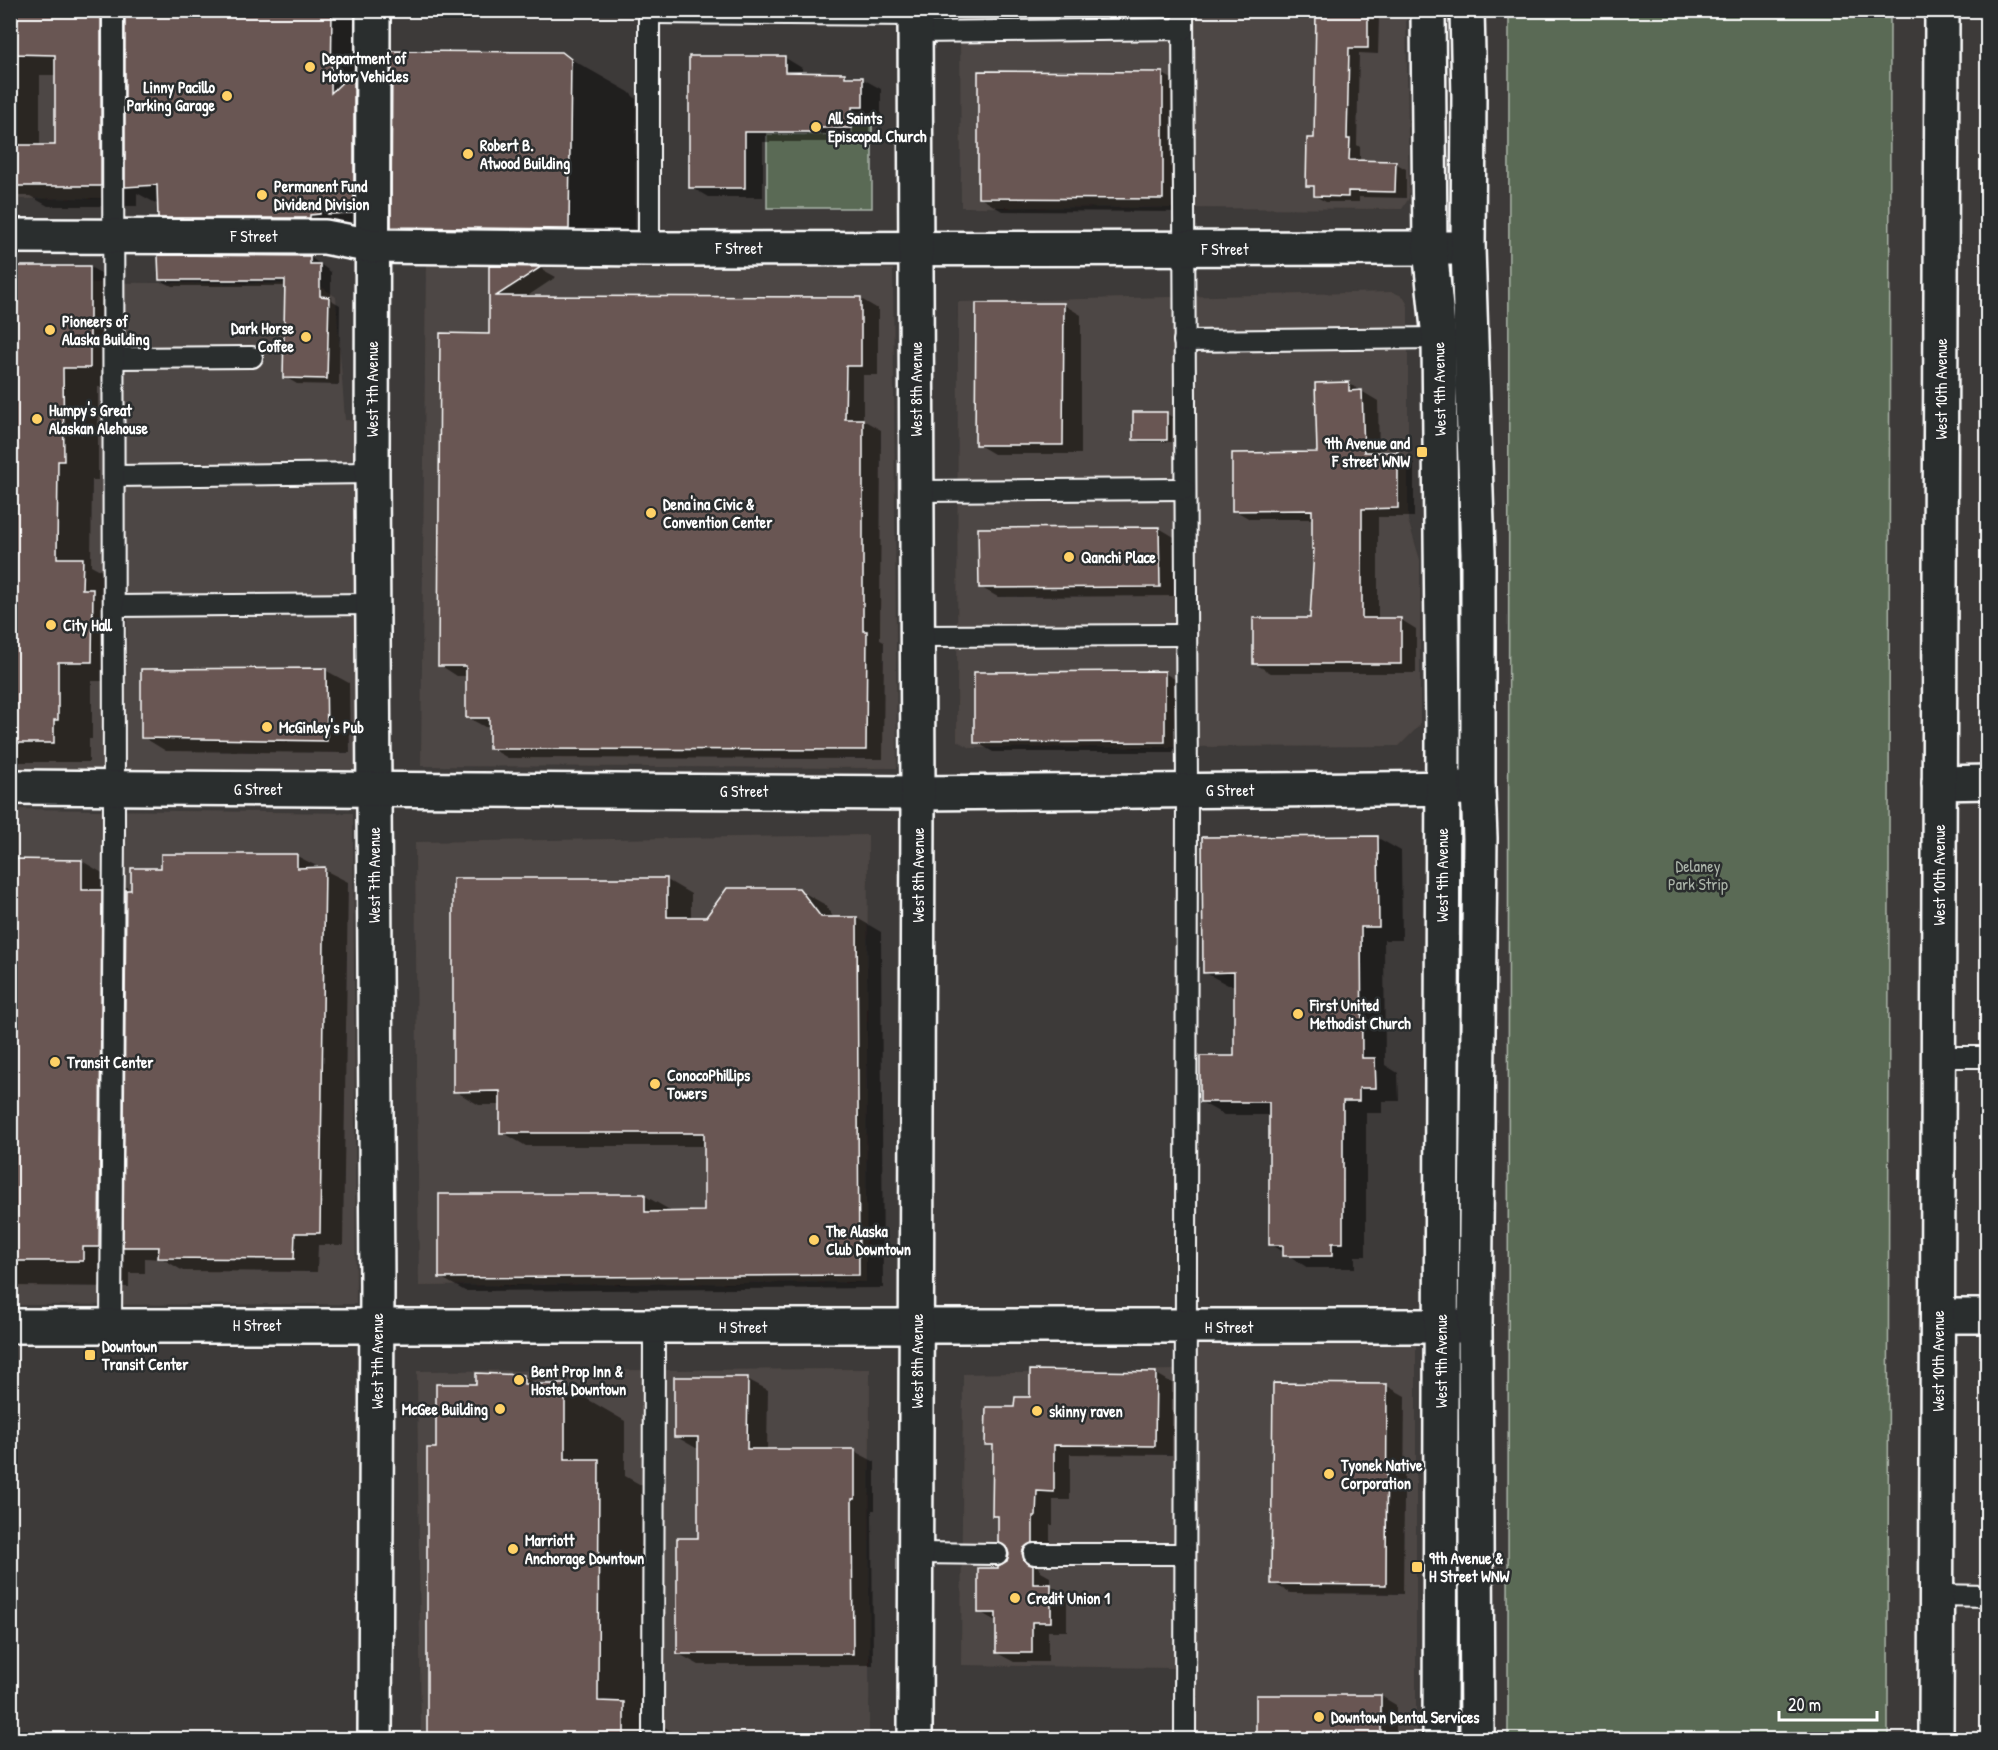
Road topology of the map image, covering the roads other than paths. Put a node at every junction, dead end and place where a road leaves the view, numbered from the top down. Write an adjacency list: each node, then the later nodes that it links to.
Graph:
1 (113, 10): 10 (lane)
2 (373, 10): 11 (street, West 7th Avenue)
3 (1428, 10): 13 (street, West 9th Avenue)
4 (1467, 10): 14 (street, West 9th Avenue)
5 (1942, 10): 30 (street, West 10th Avenue)
6 (649, 12): 7 (lane); 15 (lane)
7 (915, 19): 8 (lane); 12 (street, West 8th Avenue)
8 (1183, 20): 16 (lane)
9 (10, 236): 10 (street, F Street)
10 (113, 236): 11 (street, F Street); 20 (lane)
11 (372, 246): 15 (street, F Street); 21 (street, West 7th Avenue)
12 (915, 248): 15 (street, F Street); 16 (street, F Street); 24 (street, West 8th Avenue)
13 (1430, 248): 14 (street, F Street); 16 (street, F Street); 17 (street, West 9th Avenue)
14 (1468, 248): 33 (street, West 9th Avenue)
15 (649, 249)
16 (1184, 249): 18 (lane)
17 (1439, 338): 18 (lane); 35 (street, West 9th Avenue)
18 (1184, 341): 23 (lane)
19 (252, 357): 20 (lane)
20 (114, 358): 22 (lane)
21 (372, 473): 22 (lane); 25 (street, West 7th Avenue)
22 (114, 476): 26 (lane)
23 (1185, 489): 24 (lane); 27 (lane)
24 (916, 491): 28 (street, West 8th Avenue)
25 (374, 604): 26 (lane); 34 (street, West 7th Avenue)
26 (114, 606): 32 (lane)
27 (1186, 635): 28 (lane); 36 (lane)
28 (917, 636): 37 (street, West 8th Avenue)
29 (1988, 782): 30 (street)
30 (1939, 783): 38 (street, West 10th Avenue)
31 (10, 787): 32 (street, G Street)
32 (114, 788): 34 (street, G Street); 43 (lane)
33 (1478, 788): 35 (street, G Street); 46 (street, West 9th Avenue)
34 (374, 789): 37 (street, G Street); 44 (street, West 7th Avenue)
35 (1443, 789): 36 (street, G Street); 45 (street, West 9th Avenue)
36 (1188, 790): 37 (street, G Street); 48 (lane)
37 (918, 793): 49 (street, West 8th Avenue)
38 (1939, 1057): 39 (lane); 40 (street, West 10th Avenue)
39 (1988, 1057)
40 (1939, 1316): 41 (street); 54 (street, West 10th Avenue)
41 (1988, 1316)
42 (10, 1326): 43 (street, H Street)
43 (111, 1326): 44 (street, H Street)
44 (377, 1326): 47 (street, H Street); 56 (street, West 7th Avenue)
45 (1442, 1326): 46 (street, H Street); 48 (street, H Street); 60 (street, West 9th Avenue)
46 (1475, 1326): 61 (street, West 9th Avenue)
47 (654, 1327): 49 (street, H Street); 57 (lane)
48 (1186, 1327): 49 (street, H Street); 53 (lane)
49 (918, 1328): 50 (street, West 8th Avenue)
50 (916, 1553): 51 (lane); 58 (street, West 8th Avenue)
51 (997, 1554)
52 (1035, 1554): 53 (lane)
53 (1185, 1554): 59 (lane)
54 (1937, 1595): 55 (lane); 62 (street, West 10th Avenue)
55 (1988, 1596)
56 (375, 1740)
57 (653, 1740)
58 (915, 1740)
59 (1185, 1740)
60 (1440, 1740)
61 (1477, 1740)
62 (1936, 1740)

